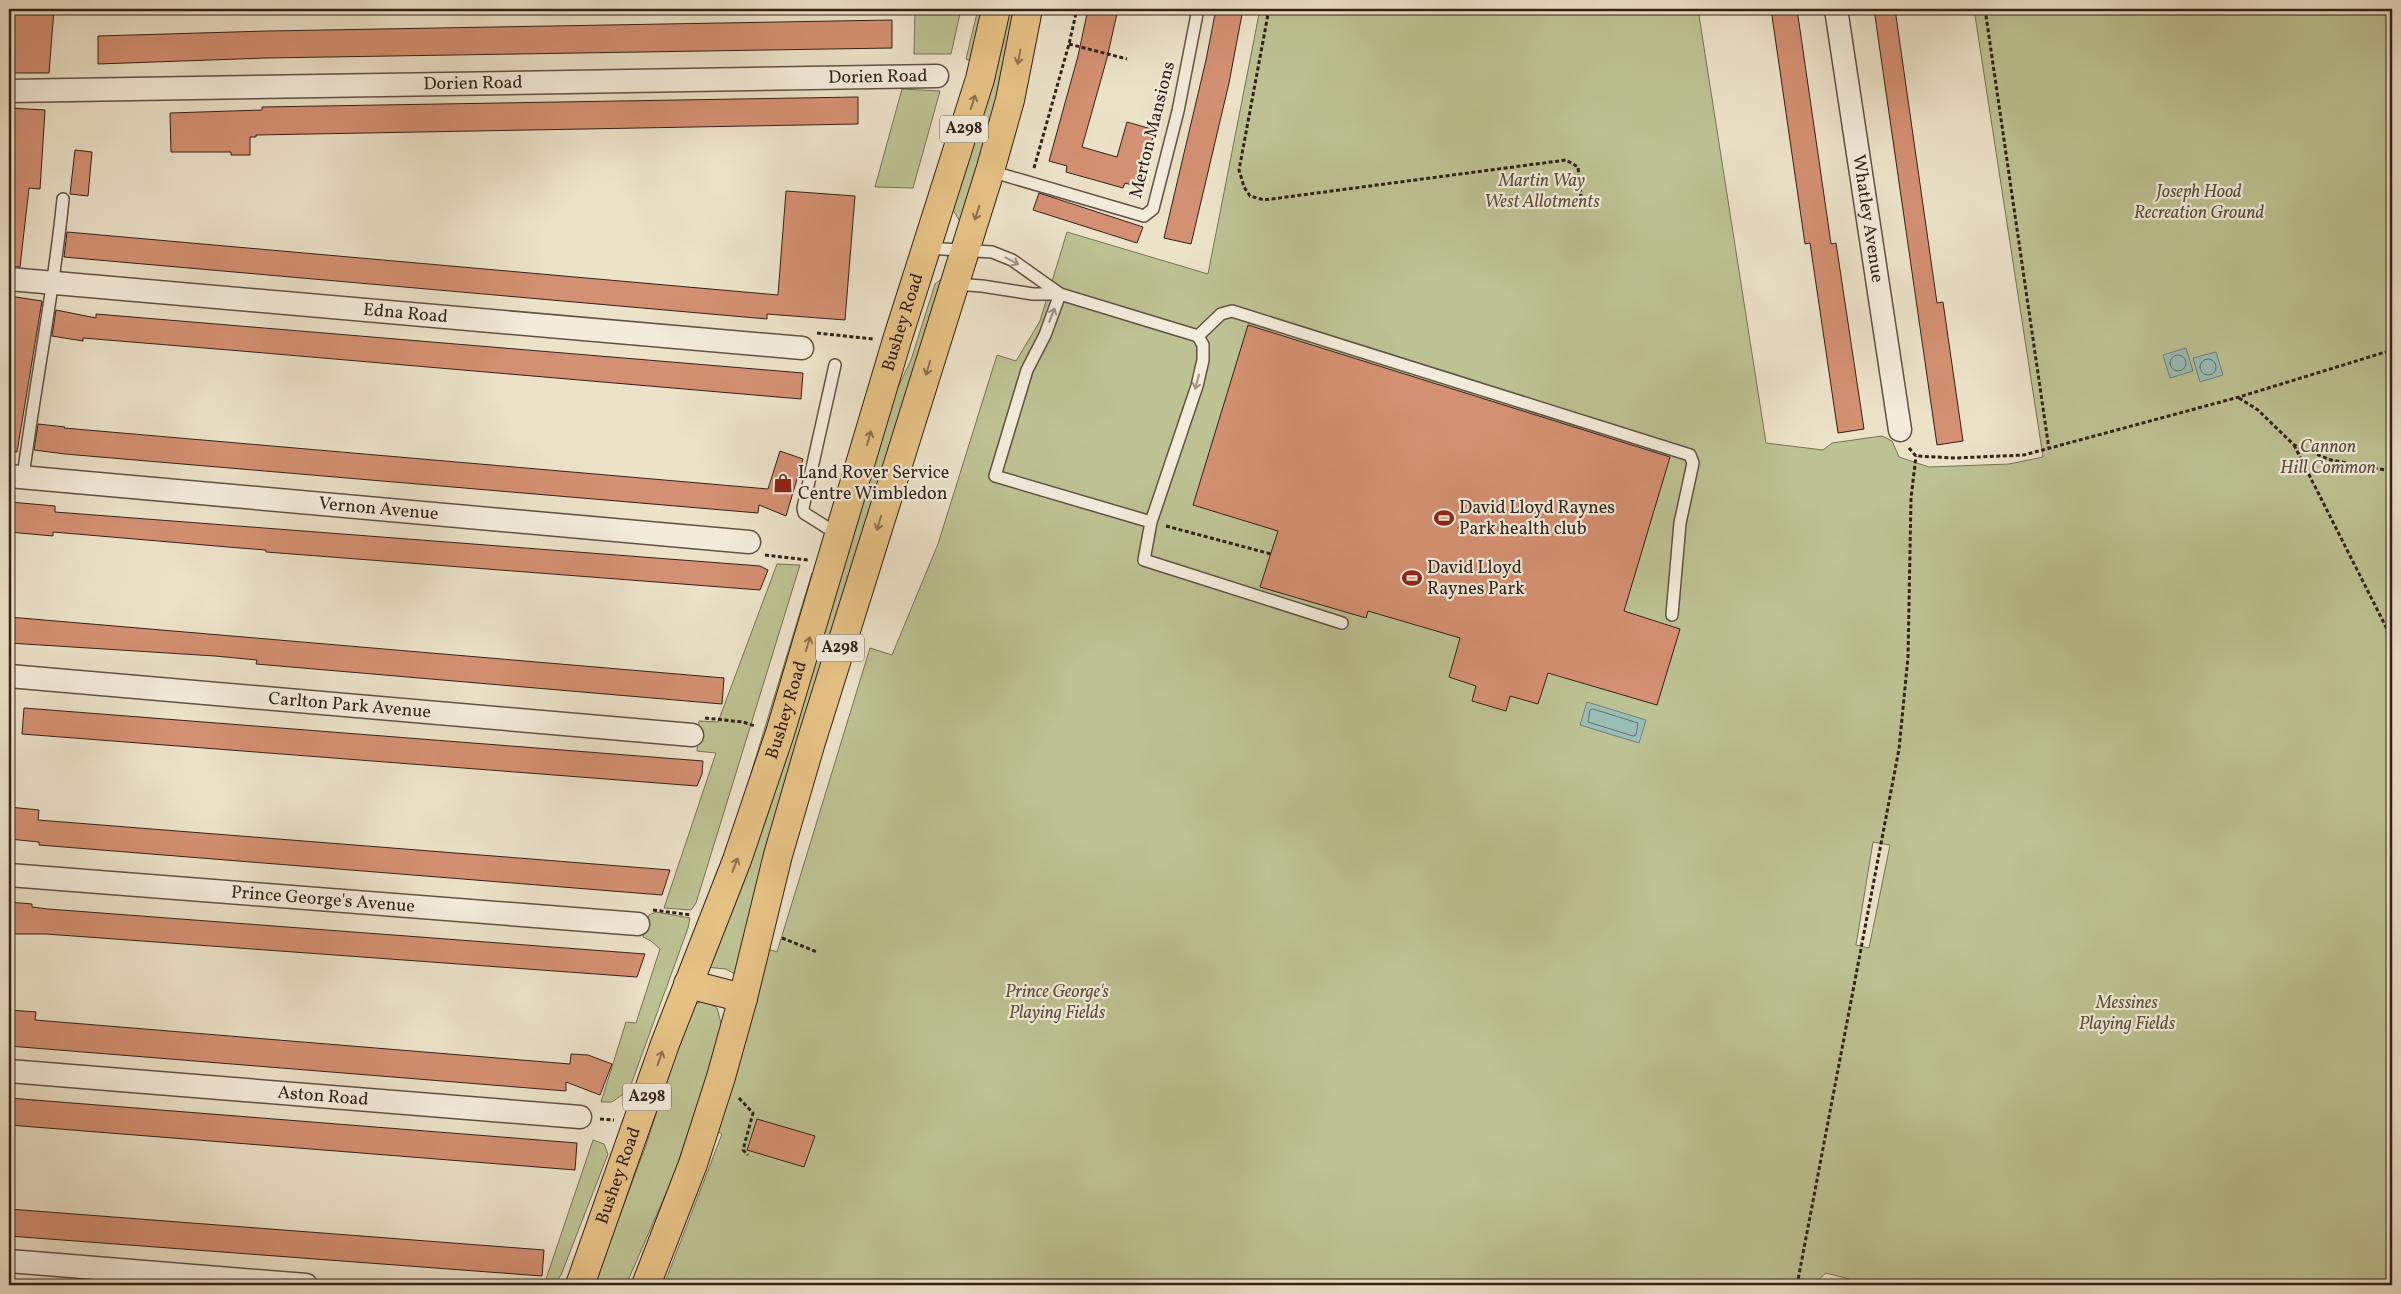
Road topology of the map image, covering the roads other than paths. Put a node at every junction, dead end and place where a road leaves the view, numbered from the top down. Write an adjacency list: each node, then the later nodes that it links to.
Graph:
1 (996, 9): 9 (main road, Bushey Road / A298, one-way to 1)
2 (1028, 9): 7 (main road, Bushey Road / A298, one-way to 7)
3 (1198, 9): 7 (lane, Merton Mansions)
4 (1836, 9): 18 (street, Whatley Avenue)
5 (937, 76): 6 (street, Dorien Road)
6 (9, 91)
7 (990, 171): 10 (main road, Bushey Road / A298, one-way to 10)
8 (63, 199): 12 (lane)
9 (926, 248): 10 (lane); 21 (main road, Bushey Road / A298, one-way to 9)
10 (965, 250): 13 (main road, Bushey Road / A298); 14 (lane, one-way to 14)
11 (9, 279): 12 (street, Edna Road)
12 (53, 283): 16 (street, Edna Road); 19 (lane)
13 (955, 284): 14 (lane); 30 (main road, Bushey Road / A298, one-way to 30)
14 (1060, 294): 15 (lane); 20 (lane, one-way to 14)
15 (1198, 336): 20 (lane, one-way to 20); 23 (lane)
16 (802, 348)
17 (835, 365): 21 (lane)
18 (1900, 430)
19 (12, 477): 22 (street, Vernon Avenue)
20 (1151, 522): 24 (lane)
21 (840, 536): 29 (main road, Bushey Road / A298, one-way to 21)
22 (749, 542)
23 (1672, 615)
24 (1342, 623)
25 (9, 676): 26 (street, Carlton Park Avenue)
26 (692, 735)
27 (9, 875): 28 (street, Prince George's Avenue)
28 (638, 924)
29 (688, 984): 30 (main road); 35 (main road, Bushey Road / A298, one-way to 29)
30 (743, 998): 36 (main road, Bushey Road / A298)
31 (9, 1071): 32 (street, Aston Road)
32 (580, 1117)
33 (9, 1261): 34 (street)
34 (306, 1285)
35 (580, 1285)
36 (646, 1285)

